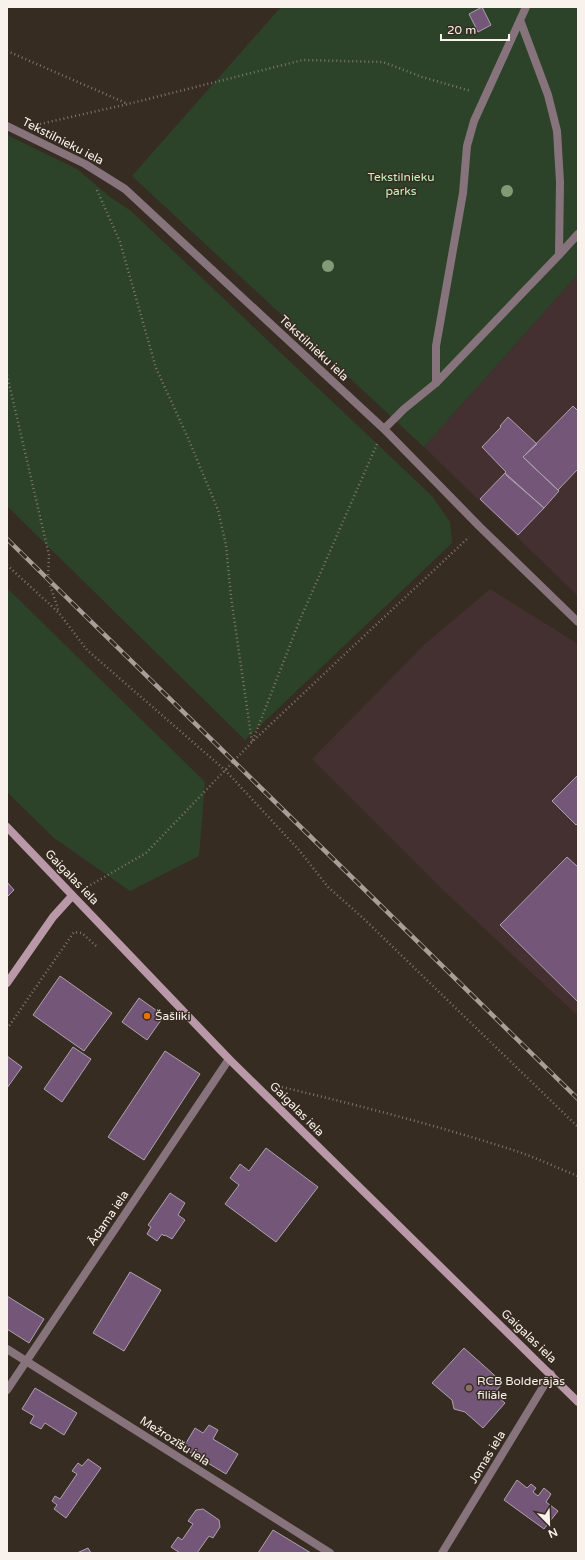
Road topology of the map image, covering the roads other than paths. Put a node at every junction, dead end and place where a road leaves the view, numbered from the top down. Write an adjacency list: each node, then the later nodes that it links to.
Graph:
1 (526, 7): 2 (street)
2 (520, 20): 5 (street); 6 (street)
3 (7, 126): 7 (street, Tekstilnieku iela)
4 (578, 234): 5 (street)
5 (559, 255): 6 (street)
6 (436, 383): 7 (street)
7 (384, 429): 8 (street, Tekstilnieku iela)
8 (578, 622)
9 (7, 827): 10 (street, Gaigalas iela)
10 (72, 896): 11 (street); 12 (street, Gaigalas iela)
11 (7, 983)
12 (229, 1059): 14 (street, Ādama iela); 15 (street, Gaigalas iela)
13 (7, 1349): 14 (street, Mežrozīšu iela)
14 (27, 1360): 16 (street, Ādama iela); 18 (street, Mežrozīšu iela)
15 (551, 1374): 17 (street, Gaigalas iela); 19 (street, Jomas iela)
16 (7, 1390)
17 (578, 1402)
18 (330, 1553)
19 (442, 1553)

